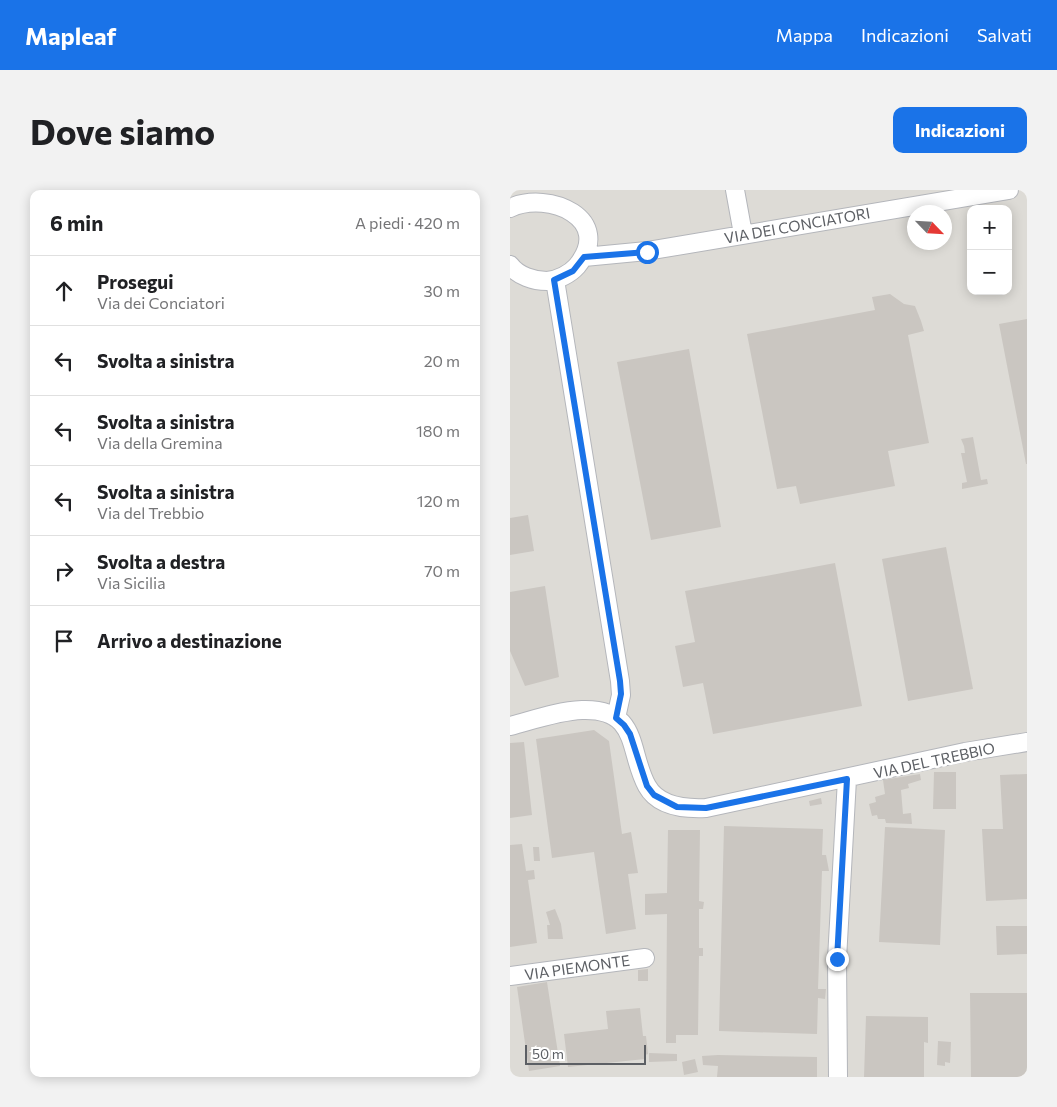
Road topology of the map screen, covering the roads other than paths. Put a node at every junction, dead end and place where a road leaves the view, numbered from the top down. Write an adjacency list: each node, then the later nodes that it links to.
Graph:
1 (735, 190): 4 (street)
2 (1009, 190): 4 (street, VIA DEI CONCIATORI)
3 (510, 208): 5 (street)
4 (743, 234): 5 (street, VIA DEI CONCIATORI)
5 (584, 257): 7 (street)
6 (510, 264): 7 (street)
7 (554, 280): 8 (street)
8 (616, 718): 9 (street); 11 (street, VIA DEL TREBBIO)
9 (510, 726)
10 (1027, 742): 11 (street, VIA DEL TREBBIO)
11 (847, 779): 14 (street)
12 (645, 958): 13 (street, VIA PIEMONTE)
13 (510, 976)
14 (838, 1077)

